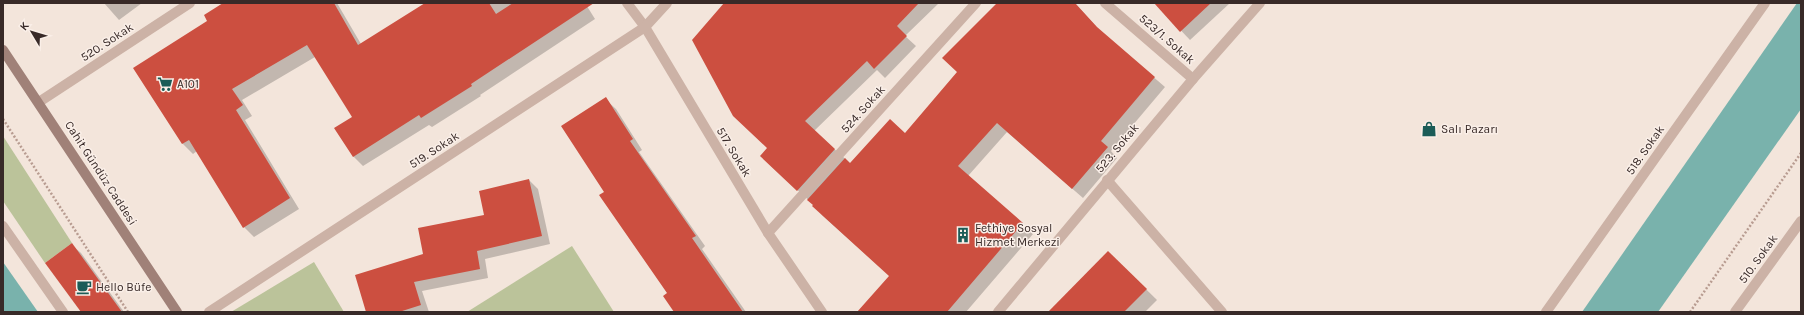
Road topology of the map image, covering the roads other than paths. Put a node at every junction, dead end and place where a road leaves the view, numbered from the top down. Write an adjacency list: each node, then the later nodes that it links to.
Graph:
1 (190, 3): 11 (street, 520. Sokak)
2 (628, 3): 8 (street, 517. Sokak)
3 (667, 3): 8 (street, 519. Sokak)
4 (976, 3): 15 (street, 524. Sokak)
5 (1105, 3): 10 (street, 523/1. Sokak)
6 (1260, 3): 10 (street, 523. Sokak)
7 (1764, 3): 22 (street, 518. Sokak)
8 (645, 28): 15 (street, 517. Sokak); 18 (street, 519. Sokak)
9 (3, 50): 11 (main road, Cahit Gündüz Caddesi)
10 (1192, 79): 12 (street, 523. Sokak)
11 (39, 102): 17 (main road, Cahit Gündüz Caddesi)
12 (1107, 180): 20 (street, 523. Sokak); 21 (street)
13 (1801, 221): 23 (street, 510. Sokak)
14 (3, 226): 16 (street)
15 (768, 233): 19 (street, 517. Sokak)
16 (63, 312)
17 (177, 312)
18 (209, 312)
19 (822, 312)
20 (998, 312)
21 (1222, 312)
22 (1546, 312)
23 (1736, 312)

